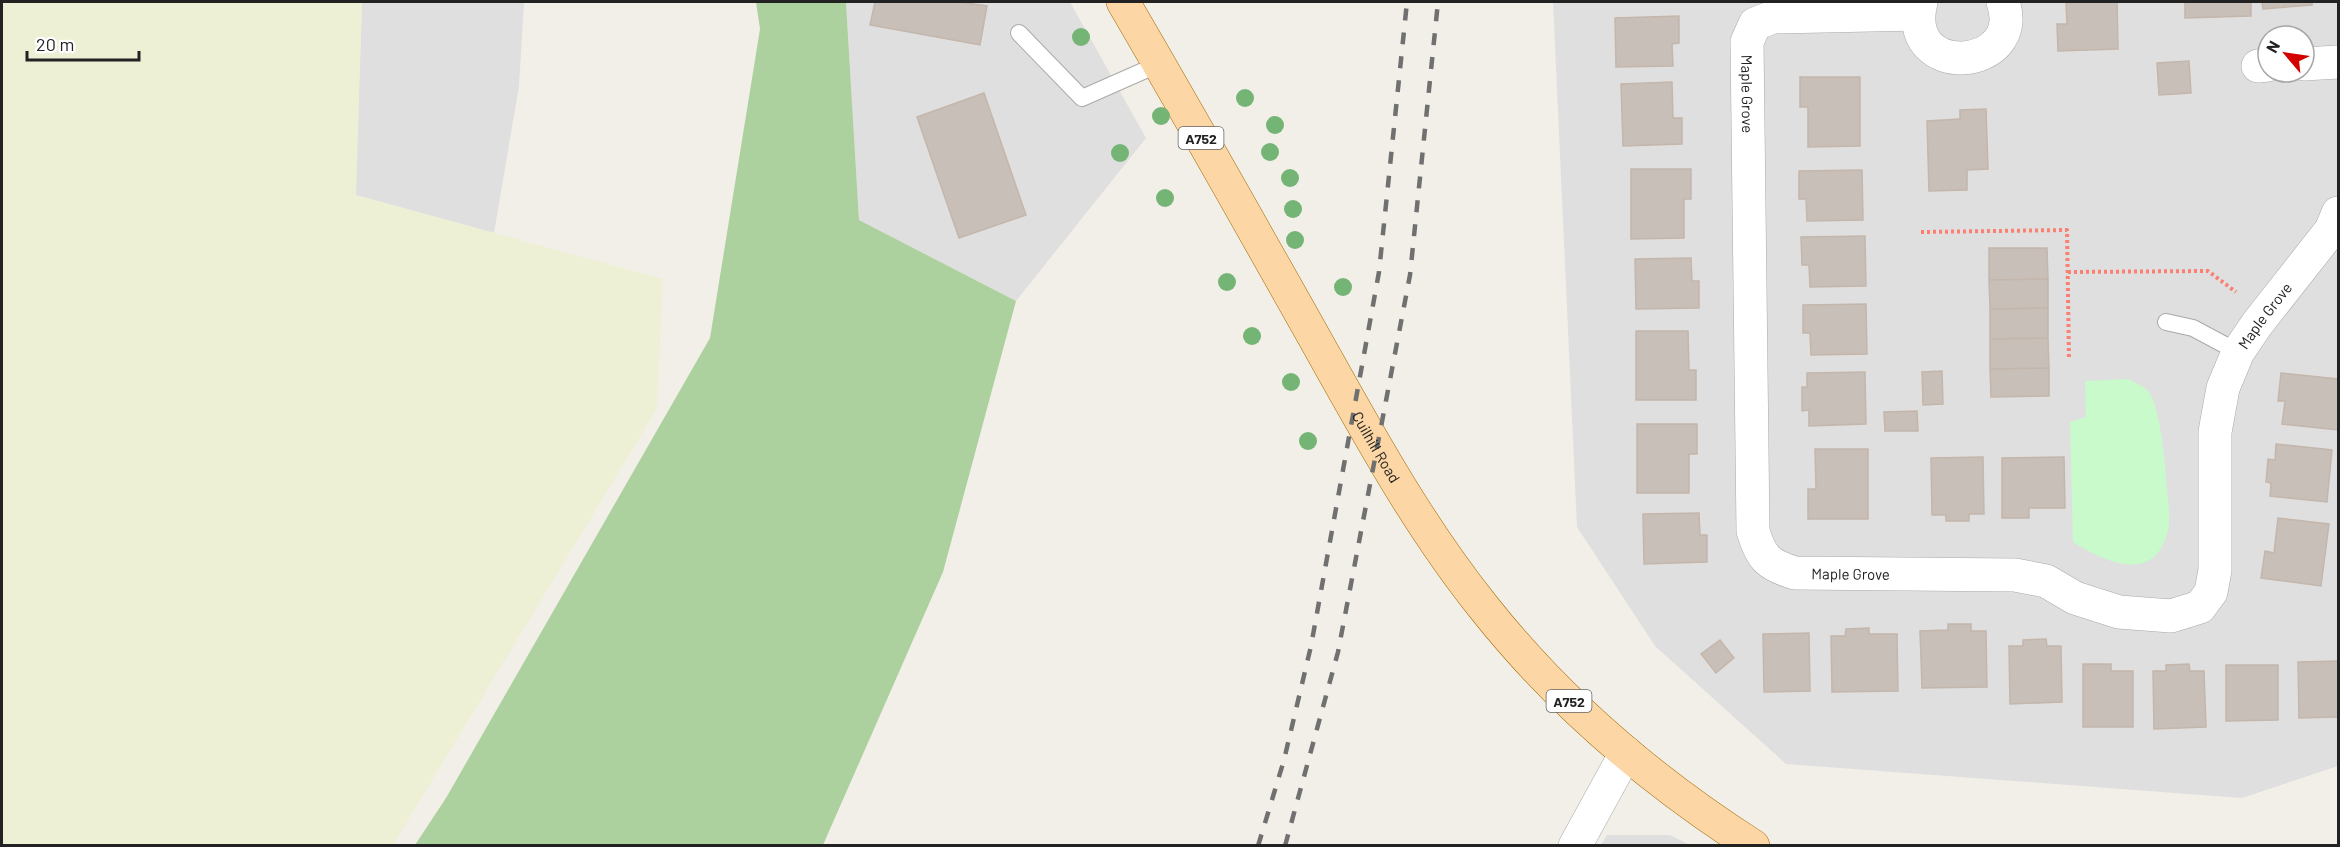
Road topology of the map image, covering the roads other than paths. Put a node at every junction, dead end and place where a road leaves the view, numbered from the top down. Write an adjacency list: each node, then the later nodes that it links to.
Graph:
1 (1123, 2): 7 (main road, Cuilhill Road / A752)
2 (2003, 2): 3 (street, Maple Grove)
3 (1919, 8): 10 (street, Maple Grove)
4 (1019, 33): 7 (lane)
5 (2338, 62): 6 (street)
6 (2316, 63)
7 (1159, 64): 11 (main road, Cuilhill Road / A752)
8 (2338, 213): 10 (street, Maple Grove)
9 (2166, 322): 10 (lane)
10 (2238, 352)
11 (1626, 753): 12 (street); 13 (main road, Cuilhill Road / A752)
12 (1575, 846)
13 (1753, 846)

